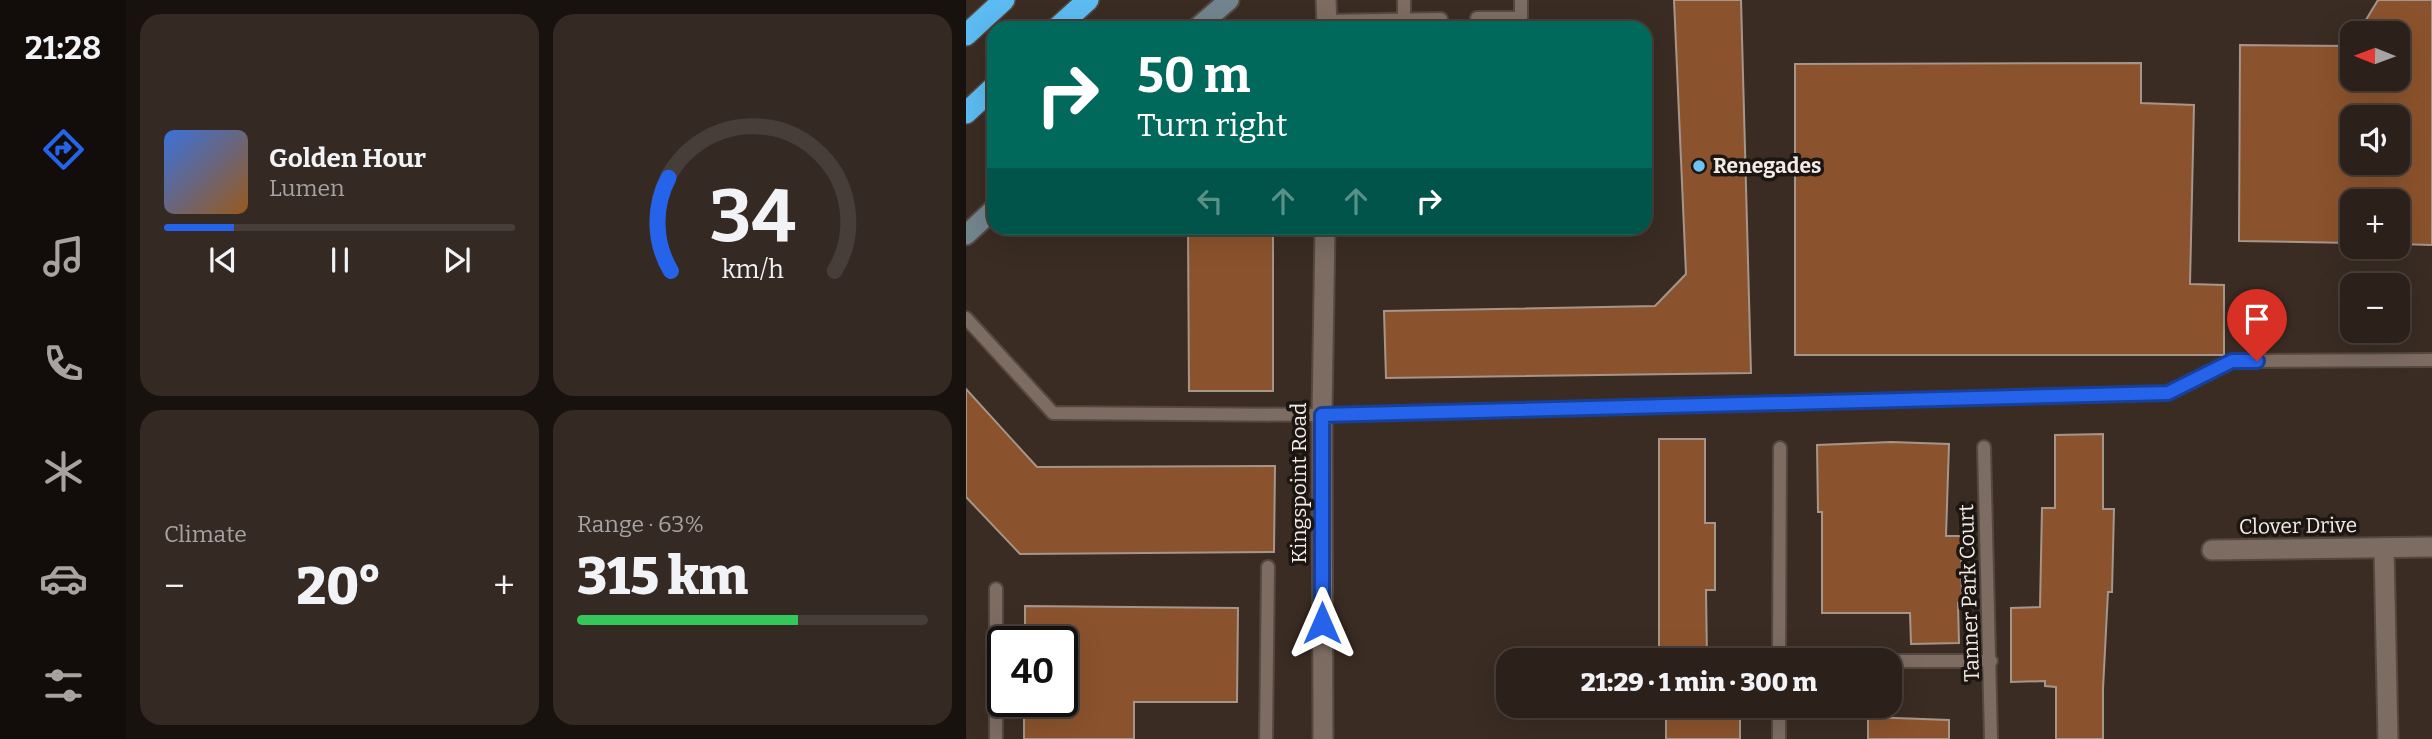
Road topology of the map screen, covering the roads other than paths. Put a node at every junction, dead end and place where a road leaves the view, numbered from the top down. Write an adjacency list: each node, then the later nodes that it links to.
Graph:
1 (1004, 0): 14 (highway)
2 (1087, 0): 10 (highway)
3 (1229, 0): 11 (main road)
4 (1326, 0): 12 (street)
5 (1404, 0): 9 (lane)
6 (1521, 0): 7 (lane)
7 (1477, 18)
8 (1441, 19): 9 (lane)
9 (1404, 20): 13 (lane)
10 (1065, 21)
11 (1205, 21)
12 (1326, 21)
13 (1384, 21)
14 (966, 35)
15 (987, 94): 16 (highway)
16 (966, 113)
17 (987, 216): 18 (main road)
18 (966, 235)
19 (1325, 235): 22 (street, Kingspoint Road)
20 (966, 318): 22 (lane)
21 (2432, 360): 22 (lane)
22 (1322, 415): 36 (street, Kingspoint Road)
23 (1984, 447): 32 (lane, Tanner Park Court)
24 (1780, 448): 30 (lane)
25 (2432, 547): 26 (street, Clover Drive)
26 (2384, 548): 27 (street, Clover Drive); 39 (street)
27 (2212, 550)
28 (1268, 567): 35 (lane)
29 (996, 589): 34 (lane)
30 (1779, 648)
31 (1902, 661): 32 (lane)
32 (1991, 662): 38 (lane, Tanner Park Court)
33 (1779, 718): 37 (lane)
34 (996, 739)
35 (1266, 739)
36 (1323, 739)
37 (1779, 739)
38 (1991, 739)
39 (2388, 739)

